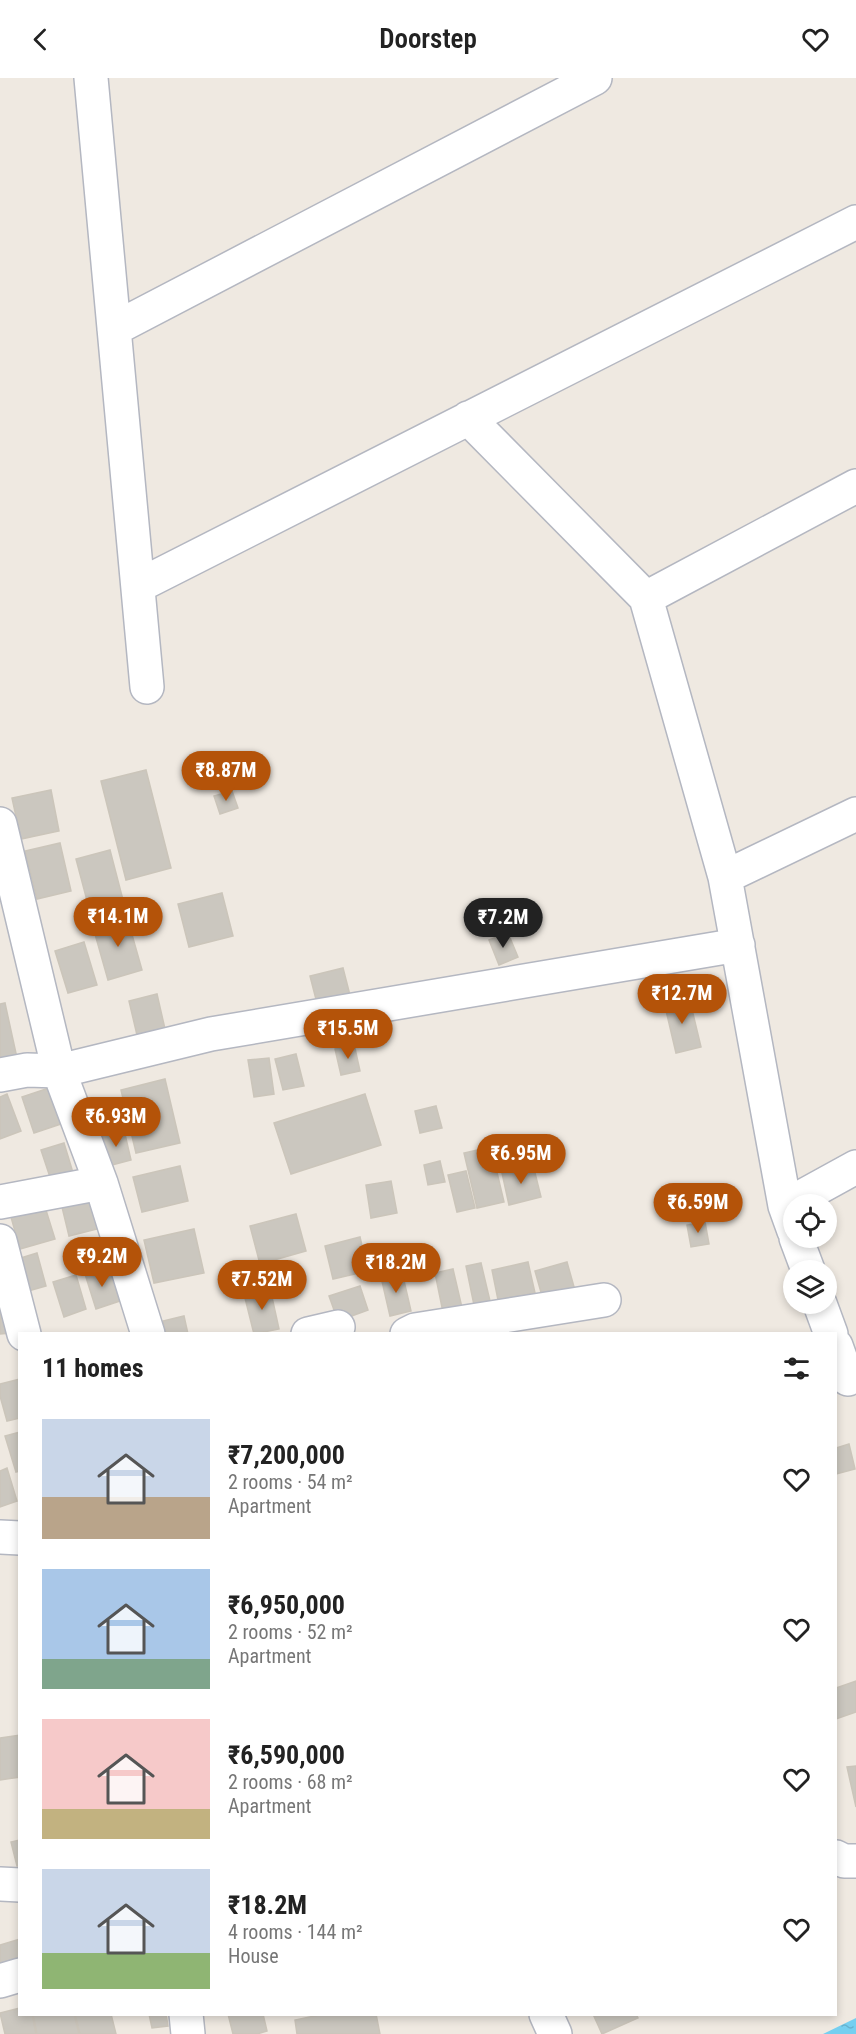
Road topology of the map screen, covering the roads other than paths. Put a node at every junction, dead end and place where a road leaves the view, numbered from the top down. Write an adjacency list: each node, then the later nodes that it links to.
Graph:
1 (92, 78): 4 (street)
2 (595, 78): 4 (street)
3 (856, 222): 5 (street)
4 (114, 329): 7 (street)
5 (468, 418): 7 (street); 8 (street)
6 (856, 486): 8 (street)
7 (138, 586): 9 (street)
8 (646, 598): 12 (street)
9 (147, 687)
10 (856, 814): 12 (street)
11 (0, 824): 14 (street)
12 (726, 877): 13 (street)
13 (738, 945): 14 (street); 18 (street)
14 (59, 1071): 15 (street); 17 (street)
15 (0, 1075)
16 (856, 1167): 19 (street)
17 (101, 1183): 20 (street); 25 (street)
18 (785, 1194)
19 (821, 1194)
20 (0, 1202)
21 (0, 1241): 24 (street)
22 (604, 1299): 26 (street)
23 (824, 1314): 27 (street)
24 (23, 1332)
25 (148, 1332)
26 (415, 1332)
27 (830, 1332)
28 (837, 1349): 29 (street)
29 (856, 1375)
30 (0, 1537): 31 (street)
31 (18, 1538)
32 (837, 1858): 33 (street)
33 (856, 1861)
34 (0, 1884): 35 (street)
35 (18, 1885)
36 (18, 1976): 37 (street)
37 (0, 1981)
38 (186, 2016): 40 (street)
39 (547, 2016): 41 (street)
40 (188, 2034)
41 (555, 2034)

